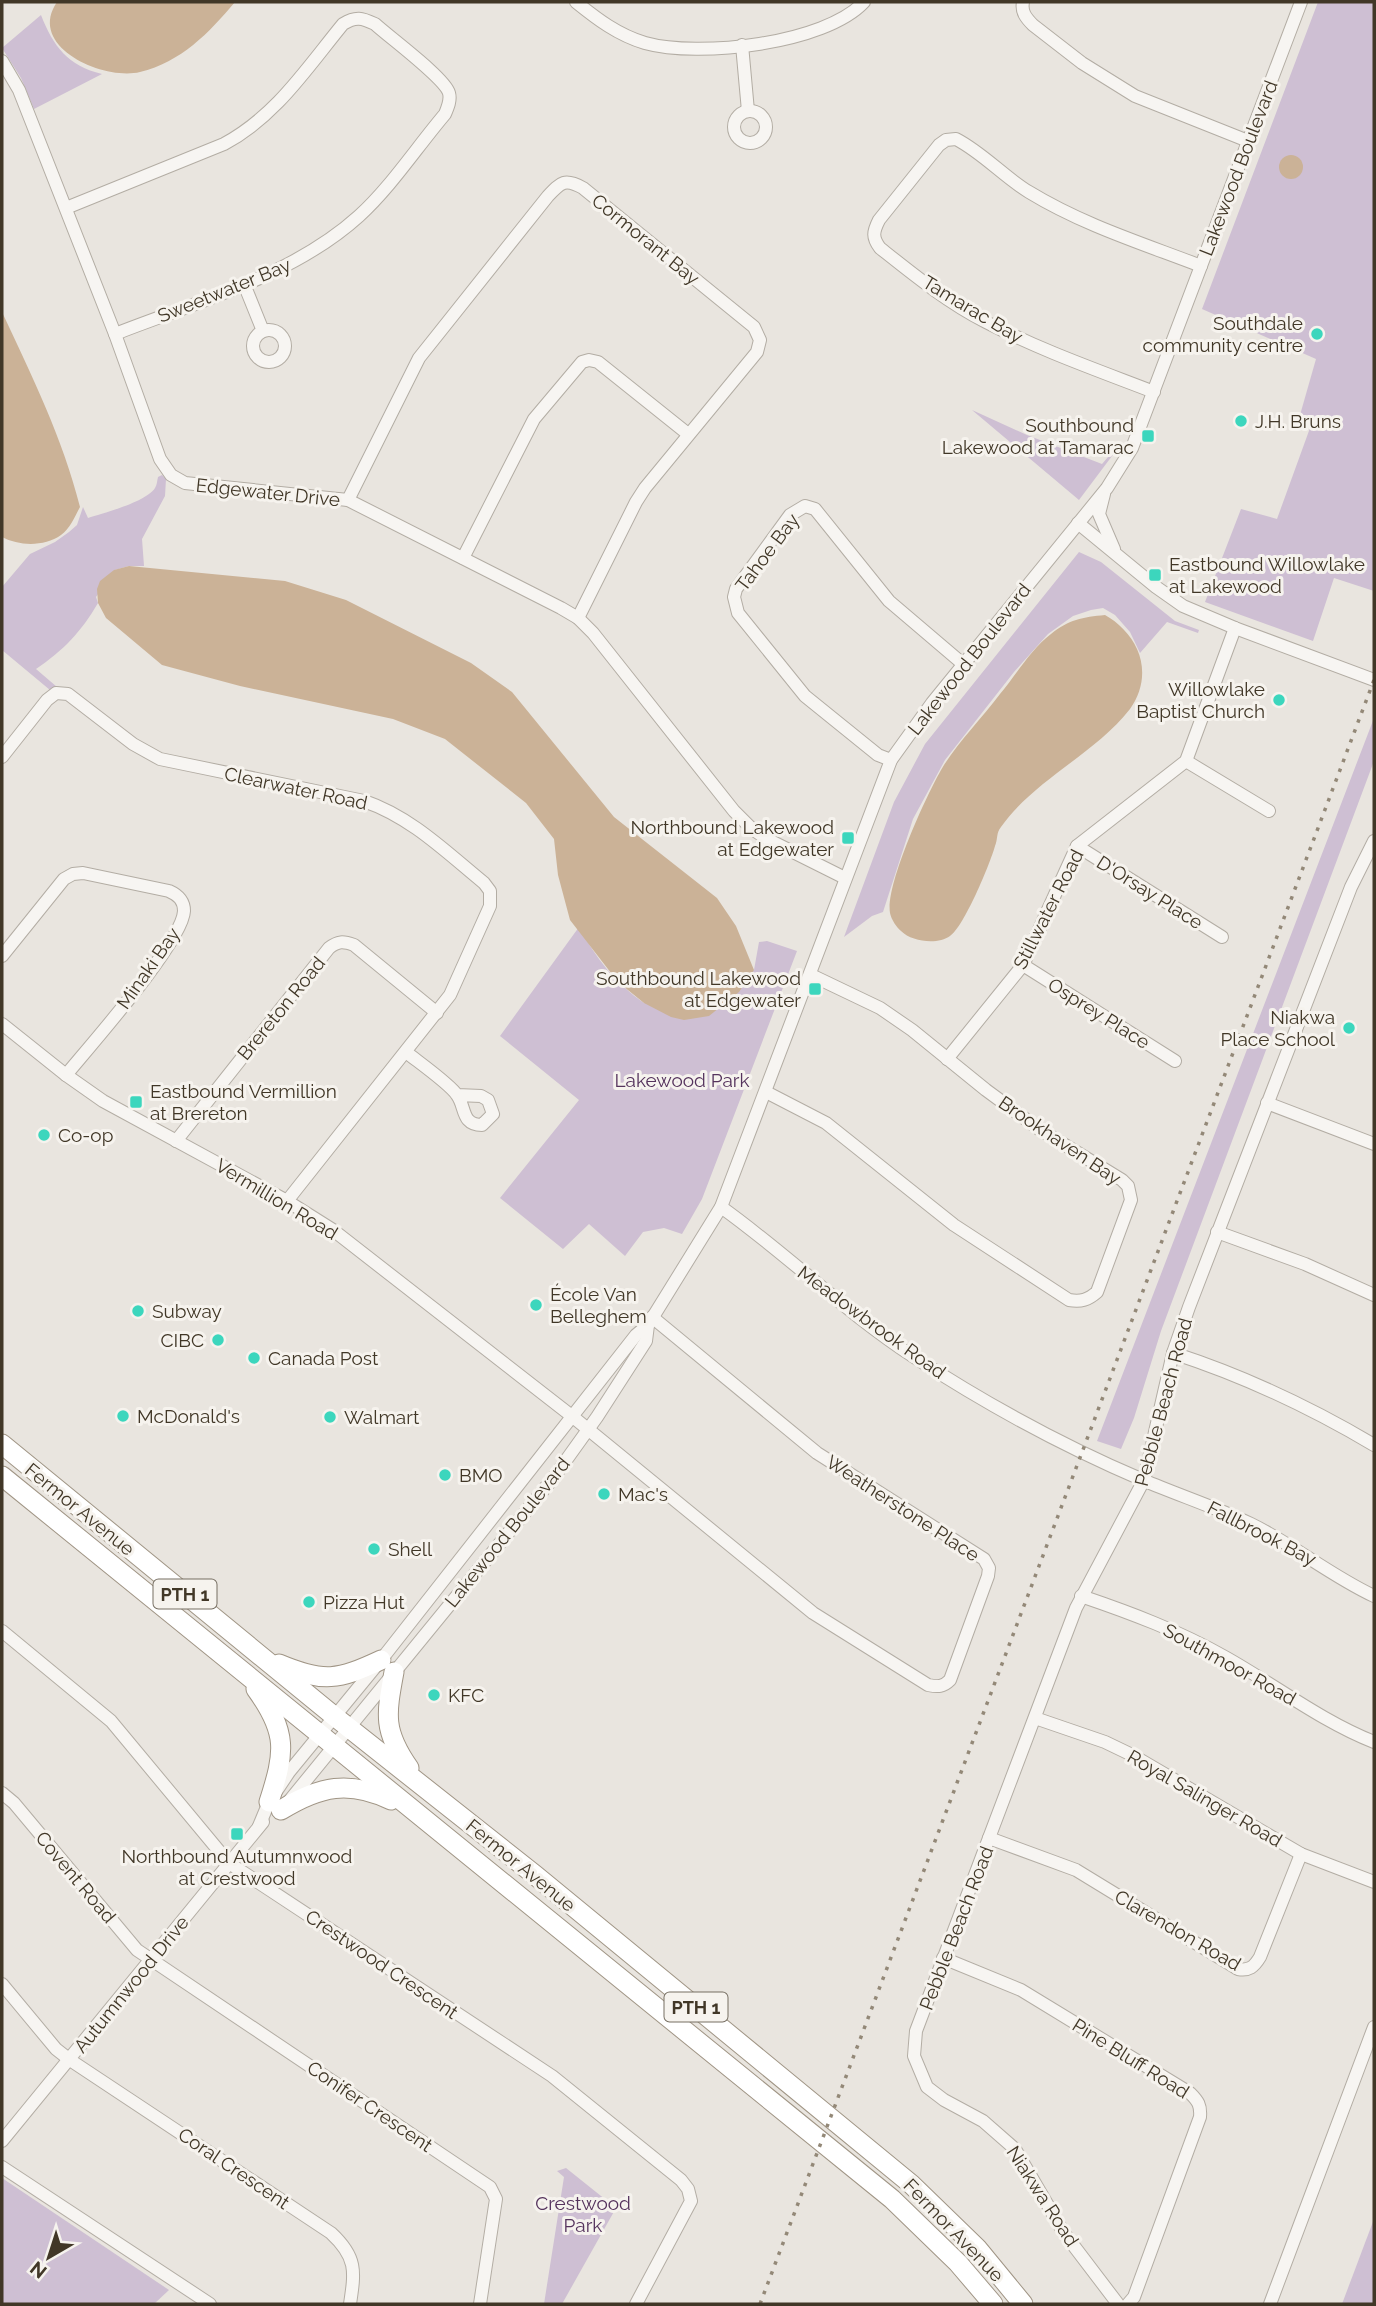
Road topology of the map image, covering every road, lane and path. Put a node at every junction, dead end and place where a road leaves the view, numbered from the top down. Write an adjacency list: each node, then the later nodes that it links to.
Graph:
1 (576, 2): 5 (street)
2 (864, 2): 5 (street)
3 (1023, 2): 8 (street)
4 (1297, 3): 8 (street, Lakewood Boulevard)
5 (742, 45): 7 (street)
6 (2, 61): 9 (street, Edgewater Drive)
7 (748, 111)
8 (1248, 141): 10 (street, Lakewood Boulevard)
9 (66, 208): 11 (street, Sweetwater Bay); 13 (street, Edgewater Drive)
10 (1202, 266): 14 (street, Lakewood Boulevard); 14 (street, Tamarac Bay)
11 (244, 284): 12 (street); 13 (street, Sweetwater Bay)
12 (263, 331)
13 (115, 334): 17 (street, Edgewater Drive)
14 (1154, 392): 16 (street, Lakewood Boulevard)
15 (688, 434): 17 (street, Cormorant Bay); 20 (street); 21 (street, Cormorant Bay)
16 (1107, 488): 18 (street, Lakewood Boulevard); 19 (street)
17 (348, 500): 20 (street, Edgewater Drive)
18 (1078, 523): 19 (street); 23 (street, Lakewood Boulevard)
19 (1117, 555): 22 (street)
20 (463, 558): 21 (street, Edgewater Drive)
21 (578, 618): 31 (street, Edgewater Drive)
22 (1235, 628): 24 (street); 27 (street)
23 (963, 664): 26 (street, Lakewood Boulevard); 26 (street, Tahoe Bay)
24 (1374, 680)
25 (2, 757): 36 (street, Clearwater Road)
26 (891, 760): 31 (street, Lakewood Boulevard)
27 (1186, 761): 28 (street); 30 (street, Stillwater Road)
28 (1269, 811)
29 (1374, 841): 44 (street, Pebble Beach Road)
30 (1077, 846): 32 (street, D'Orsay Place); 34 (street, Stillwater Road)
31 (845, 878): 35 (street, Lakewood Boulevard)
32 (1222, 937)
33 (2, 956): 41 (street, Minaki Bay)
34 (1023, 965): 39 (street, Stillwater Road); 40 (street, Osprey Place)
35 (811, 975): 39 (street, Brookhaven Bay); 42 (street, Lakewood Boulevard)
36 (437, 1013): 38 (street, Clearwater Road); 45 (street, Brereton Road)
37 (2, 1024): 41 (street, Vermillion Road)
38 (406, 1052): 43 (street); 47 (street, Clearwater Road)
39 (947, 1059): 42 (street, Brookhaven Bay)
40 (1175, 1060)
41 (66, 1075): 45 (street, Vermillion Road)
42 (766, 1092): 48 (street, Lakewood Boulevard)
43 (457, 1095)
44 (1267, 1103): 46 (street); 49 (street, Pebble Beach Road)
45 (176, 1141): 47 (street, Vermillion Road)
46 (1374, 1144)
47 (287, 1201): 53 (street, Vermillion Road)
48 (721, 1207): 51 (street, Lakewood Boulevard); 58 (street, Meadowbrook Road)
49 (1217, 1232): 50 (street); 52 (street, Pebble Beach Road)
50 (1374, 1295)
51 (650, 1321): 53 (street, Lakewood Boulevard); 54 (street, Lakewood Boulevard); 54 (street, Weatherstone Place)
52 (1173, 1353): 56 (street); 58 (street, Pebble Beach Road)
53 (573, 1417): 54 (street, Weatherstone Place); 59 (street, Lakewood Boulevard)
54 (588, 1430): 60 (street, Lakewood Boulevard)
55 (2, 1444): 64 (highway, Fermor Avenue / PTH 1)
56 (1374, 1445)
57 (2, 1476): 66 (highway, Fermor Avenue / PTH 1)
58 (1144, 1480): 61 (street, Pebble Beach Road); 62 (street, Fallbrook Bay)
59 (460, 1558): 60 (street); 65 (street, Lakewood Boulevard)
60 (476, 1571): 65 (street, Lakewood Boulevard)
61 (1081, 1595): 68 (street, Pebble Beach Road); 71 (street, Southmoor Road)
62 (1374, 1596)
63 (3, 1635): 79 (street, Crestwood Crescent)
64 (262, 1658): 65 (highway); 67 (highway, Fermor Avenue / PTH 1)
65 (387, 1666): 67 (street, Lakewood Boulevard); 69 (street, Lakewood Boulevard); 73 (highway)
66 (243, 1672): 70 (highway, Fermor Avenue / PTH 1); 75 (highway)
67 (334, 1716): 69 (highway, Fermor Avenue / PTH 1); 70 (street, Autumnwood Drive)
68 (1035, 1718): 77 (street, Pebble Beach Road); 78 (street, Royal Salinger Road)
69 (350, 1729): 72 (street, Autumnwood Drive); 73 (highway, Fermor Avenue / PTH 1)
70 (320, 1734): 72 (highway, Fermor Avenue / PTH 1); 75 (street, Autumnwood Drive)
71 (1374, 1742)
72 (336, 1747): 75 (street, Autumnwood Drive); 76 (highway, Fermor Avenue / PTH 1)
73 (419, 1784): 94 (highway, Fermor Avenue / PTH 1)
74 (2, 1793): 82 (street, Covent Road)
75 (275, 1806): 76 (highway); 79 (street, Autumnwood Drive)
76 (418, 1814): 93 (highway, Fermor Avenue / PTH 1)
77 (989, 1838): 78 (street, Clarendon Road); 81 (street, Pebble Beach Road)
78 (1301, 1854): 80 (street, Royal Salinger Road)
79 (229, 1863): 82 (street, Autumnwood Drive); 92 (street, Crestwood Crescent)
80 (1374, 1882)
81 (943, 1958): 86 (street, Pebble Beach Road); 96 (street, Pine Bluff Road)
82 (150, 1960): 85 (street, Autumnwood Drive); 91 (street, Conifer Crescent)
83 (2, 1984): 85 (street, Coral Crescent)
84 (1374, 2027): 97 (street)
85 (70, 2060): 87 (street, Autumnwood Drive); 90 (street, Coral Crescent)
86 (922, 2078): 95 (street, Niakwa Road)
87 (2, 2141)
88 (2, 2167): 89 (street)
89 (210, 2304)
90 (350, 2304)
91 (480, 2304)
92 (636, 2304)
93 (993, 2304)
94 (1023, 2304)
95 (1118, 2304)
96 (1128, 2304)
97 (1270, 2304)

